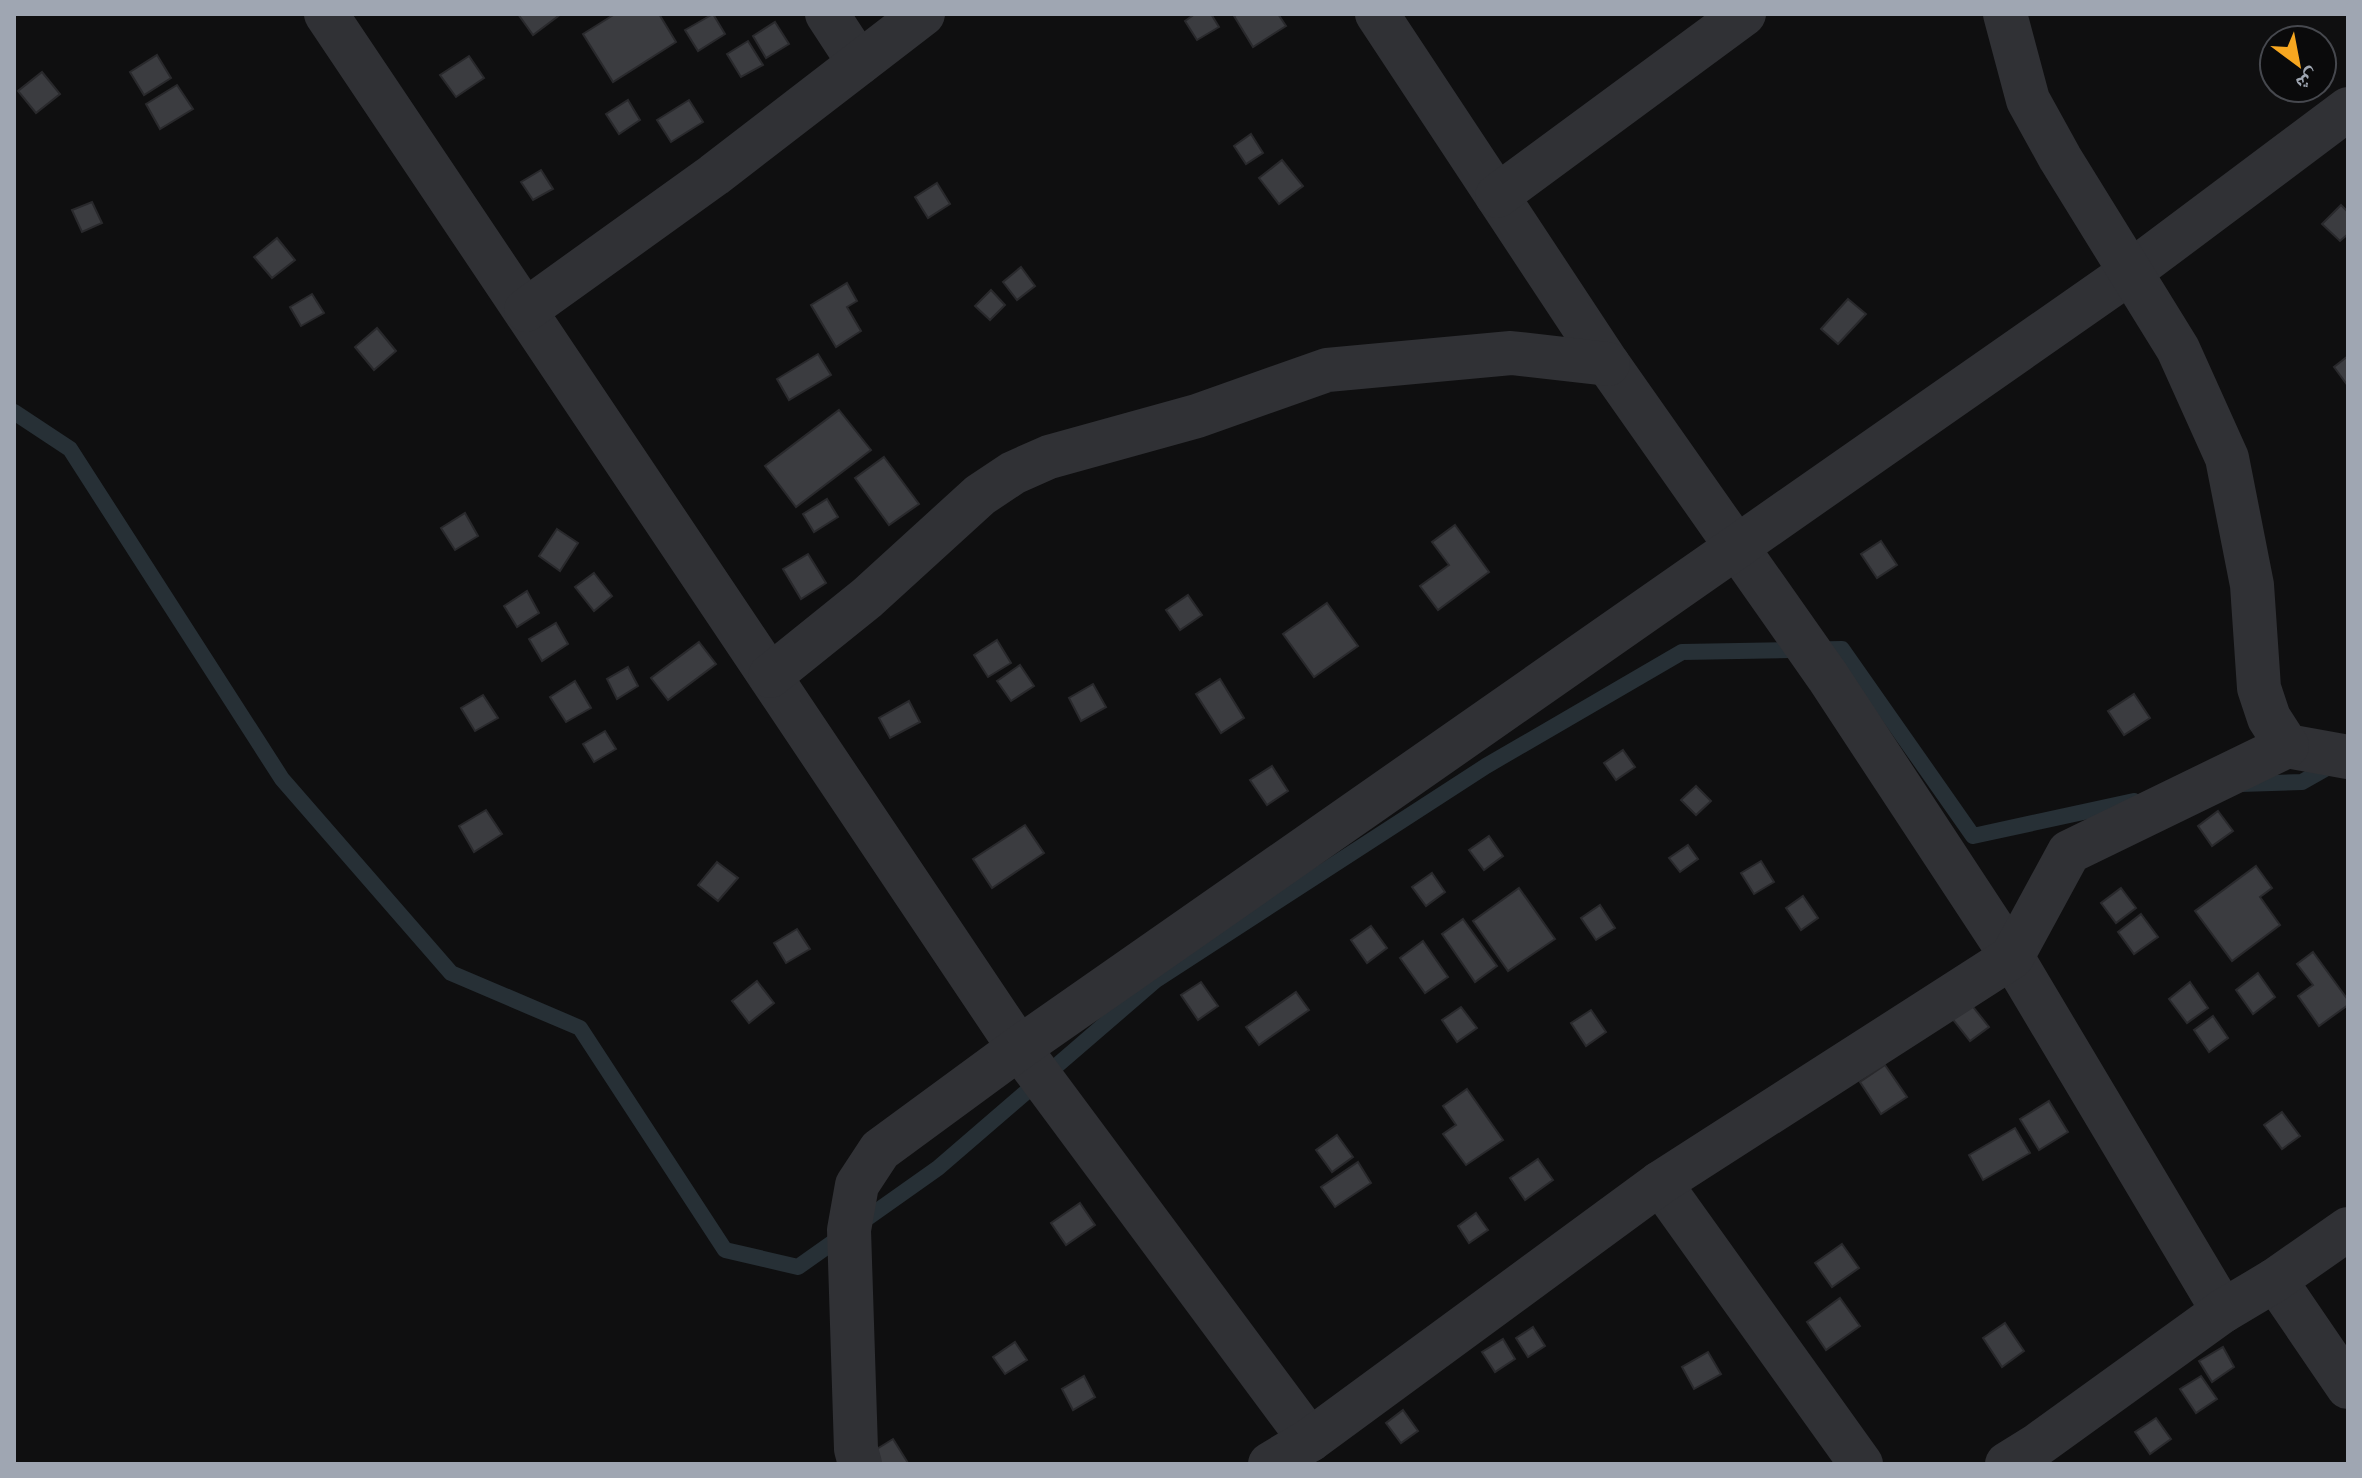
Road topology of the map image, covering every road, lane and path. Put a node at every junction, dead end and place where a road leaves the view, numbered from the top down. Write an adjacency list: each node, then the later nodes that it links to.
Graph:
1 (326, 14): 11 (street)
2 (827, 14): 7 (street)
3 (923, 14): 7 (street)
4 (1377, 14): 9 (street)
5 (1744, 14): 9 (street)
6 (2005, 14): 10 (street)
7 (859, 63): 11 (street)
8 (2348, 109): 10 (street)
9 (1497, 196): 12 (street)
10 (2129, 273): 13 (street); 15 (street)
11 (526, 310): 14 (street)
12 (1608, 364): 13 (street); 14 (street)
13 (1737, 548): 17 (street); 18 (street)
14 (770, 676): 18 (street)
15 (2287, 746): 16 (street); 17 (street)
16 (2348, 757)
17 (2012, 957): 19 (street); 22 (street)
18 (1019, 1048): 24 (street); 25 (street)
19 (1660, 1183): 24 (street); 27 (street)
20 (2348, 1229): 21 (street)
21 (2275, 1280): 22 (street); 23 (street)
22 (2223, 1311): 28 (street)
23 (2348, 1387)
24 (1310, 1440): 26 (street)
25 (860, 1464)
26 (1270, 1464)
27 (1861, 1464)
28 (2007, 1464)

